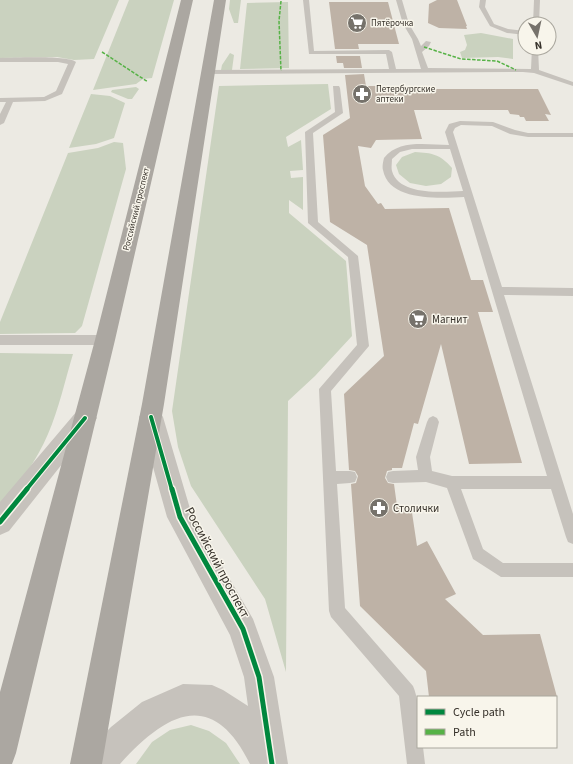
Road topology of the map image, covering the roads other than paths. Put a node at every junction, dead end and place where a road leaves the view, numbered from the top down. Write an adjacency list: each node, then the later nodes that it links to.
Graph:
1 (187, 0): 29 (main road, Российский проспект)
2 (220, 0): 17 (main road, Российский проспект)
3 (306, 0): 13 (lane)
4 (399, 0): 10 (lane)
5 (483, 0): 8 (lane)
6 (538, 0): 7 (lane)
7 (537, 16)
8 (517, 32)
9 (428, 42): 10 (lane)
10 (419, 51): 15 (lane)
11 (535, 56): 16 (lane)
12 (0, 60): 21 (lane)
13 (312, 62): 14 (lane); 14 (lane); 17 (lane)
14 (393, 71): 15 (lane)
15 (425, 71): 16 (lane)
16 (535, 71): 18 (lane)
17 (208, 72): 30 (main road, Российский проспект)
18 (573, 84)
19 (336, 88): 36 (lane)
20 (0, 100): 21 (lane)
21 (11, 100): 22 (lane)
22 (0, 123)
23 (573, 135): 24 (lane)
24 (454, 147): 25 (lane); 25 (lane)
25 (468, 194): 26 (lane)
26 (498, 291): 27 (lane); 38 (lane)
27 (573, 292)
28 (0, 340): 29 (lane)
29 (105, 340): 31 (main road, Российский проспект)
30 (151, 417): 43 (main road, Российский проспект); 46 (street, Российский проспект)
31 (85, 418): 39 (street, Российский проспект); 42 (main road, Российский проспект)
32 (433, 422): 33 (lane)
33 (426, 476): 35 (lane); 37 (lane)
34 (350, 477): 36 (lane)
35 (393, 477)
36 (330, 478): 47 (lane)
37 (452, 482): 38 (lane); 41 (lane)
38 (556, 482): 40 (lane)
39 (0, 522)
40 (573, 537)
41 (573, 570)
42 (0, 754)
43 (86, 764)
44 (98, 764): 45 (street)
45 (267, 764)
46 (272, 764)
47 (416, 764)

